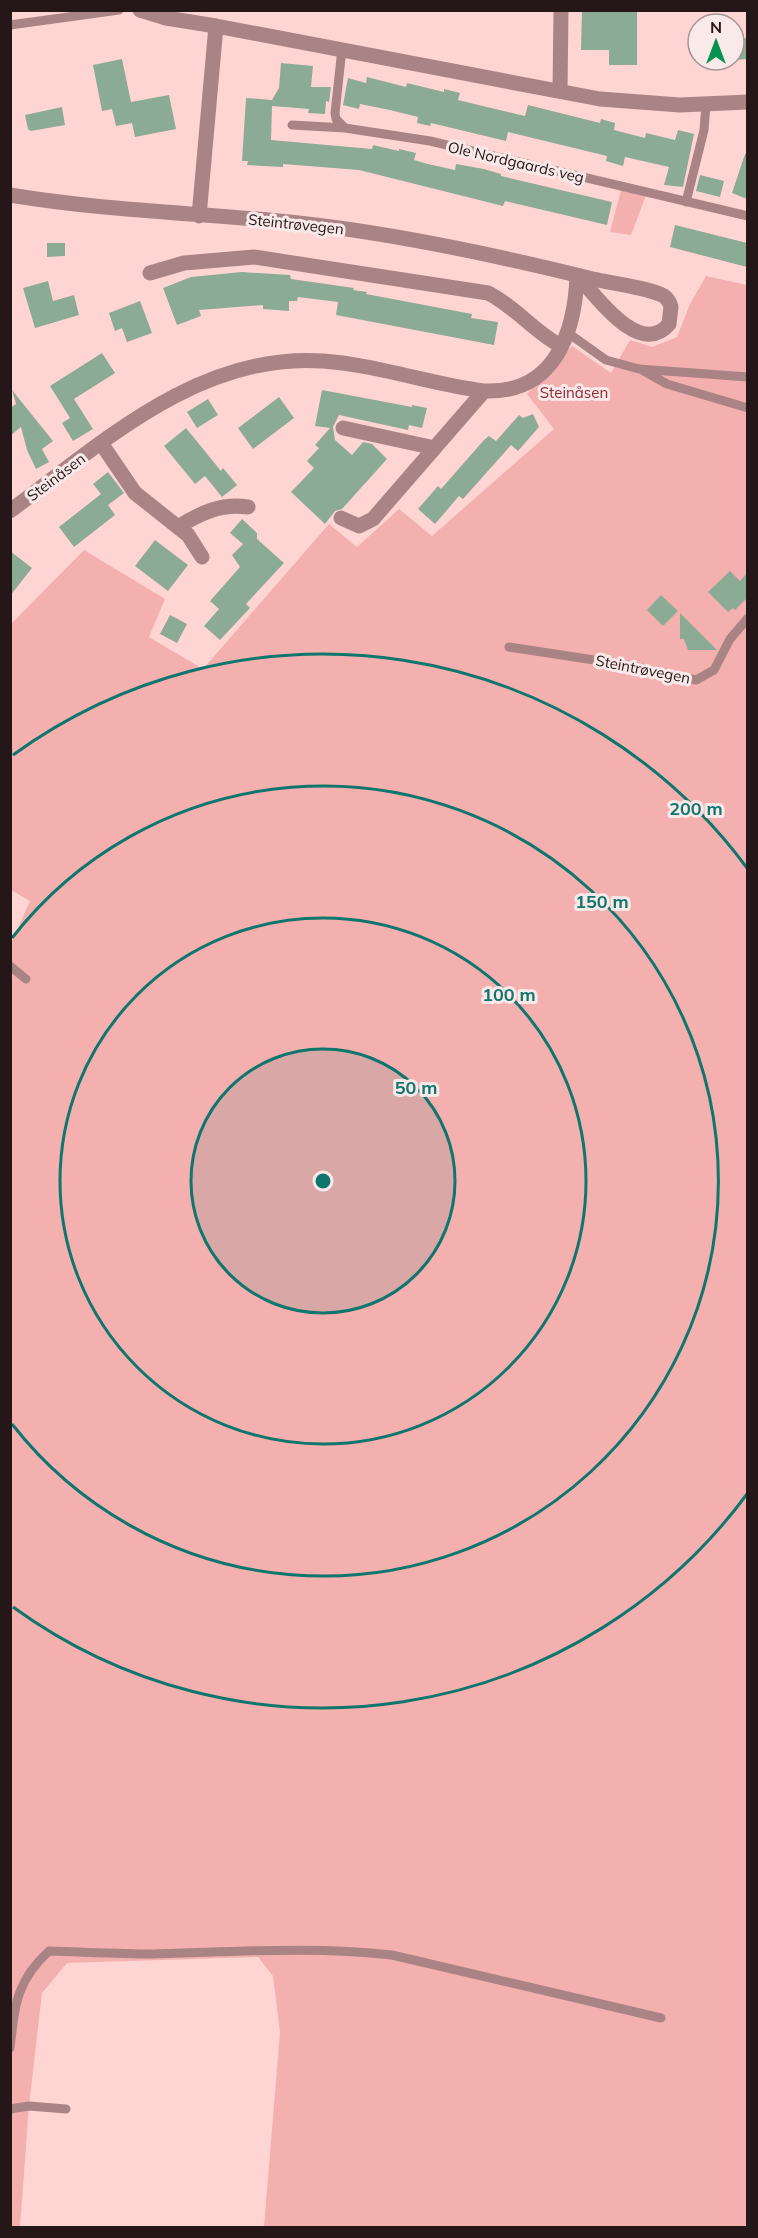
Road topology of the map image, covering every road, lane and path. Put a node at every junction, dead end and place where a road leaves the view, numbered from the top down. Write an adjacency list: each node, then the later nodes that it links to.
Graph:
1 (119, 10): 4 (lane)
2 (140, 10): 5 (street)
3 (561, 10): 7 (street)
4 (10, 25)
5 (216, 26): 6 (street); 14 (street)
6 (342, 49): 7 (street); 11 (lane)
7 (560, 91): 9 (street)
8 (747, 102): 9 (street)
9 (706, 105): 13 (lane)
10 (291, 125): 11 (lane, Ole Nordgaards veg)
11 (345, 128): 13 (lane, Ole Nordgaards veg)
12 (10, 195): 14 (street, Steintrøvegen)
13 (686, 202): 15 (lane, Ole Nordgaards veg)
14 (200, 216): 17 (street, Steintrøvegen)
15 (747, 216)
16 (150, 273): 18 (street)
17 (577, 274): 17 (street, Steintrøvegen); 18 (street, Steinåsen)
18 (564, 339): 19 (lane); 21 (street, Steinåsen)
19 (639, 369): 20 (lane); 22 (lane)
20 (747, 377)
21 (484, 391): 24 (street, Steinåsen); 25 (street)
22 (747, 408)
23 (343, 428): 25 (street)
24 (101, 443): 27 (street, Steinåsen); 29 (street, Steinåsen)
25 (435, 448): 28 (street)
26 (248, 507): 29 (street)
27 (10, 511)
28 (341, 518)
29 (178, 526): 30 (street, Steinåsen)
30 (202, 557)
31 (747, 618): 32 (lane, Steintrøvegen)
32 (509, 647)
33 (10, 966): 34 (lane)
34 (26, 979)
35 (661, 2018): 36 (lane)
36 (10, 2048)
37 (10, 2109): 38 (lane)
38 (66, 2109)

